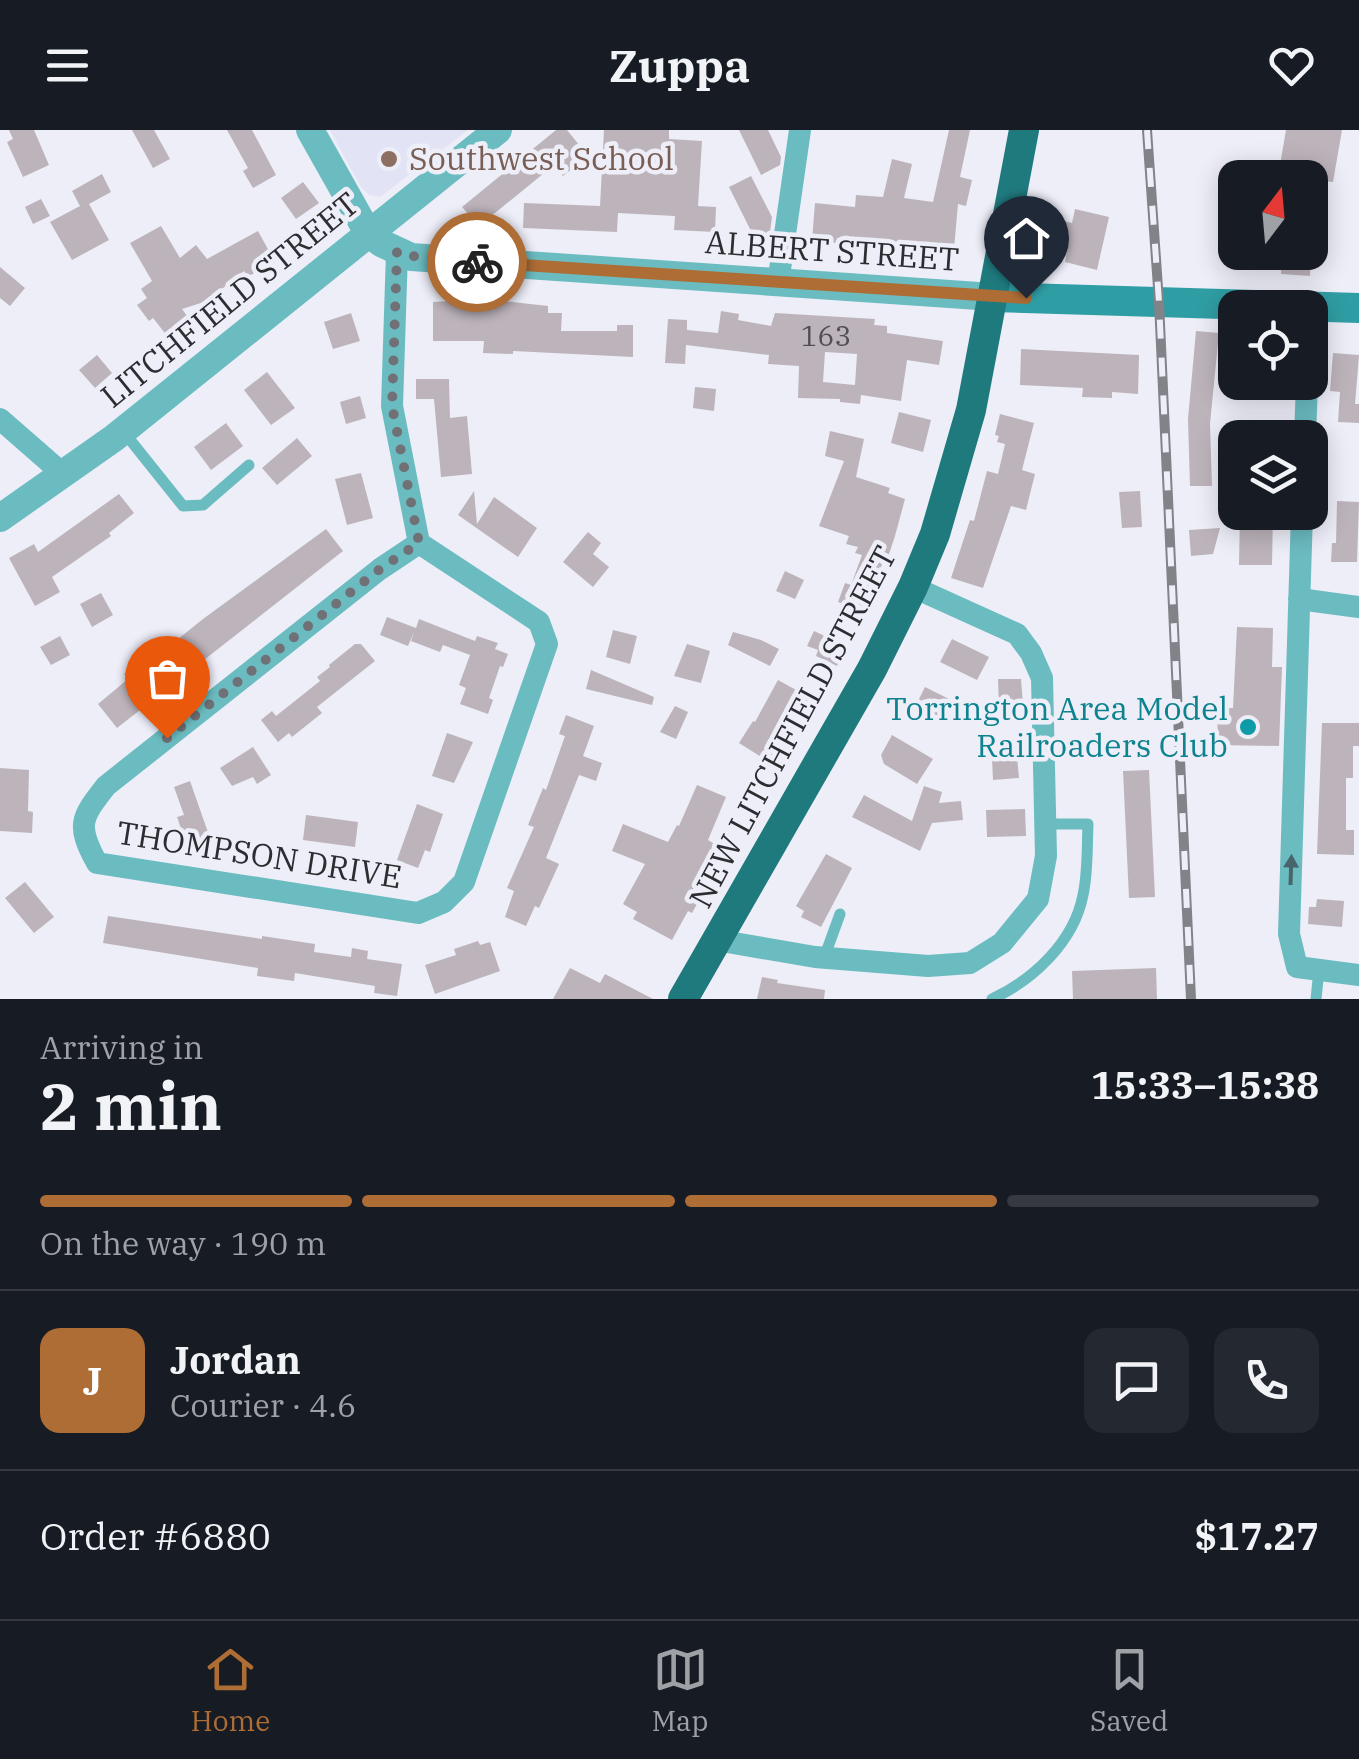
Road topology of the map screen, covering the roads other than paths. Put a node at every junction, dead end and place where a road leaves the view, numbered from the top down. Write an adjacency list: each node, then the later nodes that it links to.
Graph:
1 (310, 130): 5 (street)
2 (498, 130): 5 (street, LITCHFIELD STREET)
3 (800, 130): 7 (street)
4 (1024, 130): 8 (highway, NEW LITCHFIELD STREET)
5 (368, 233): 6 (street, ALBERT STREET); 14 (street, LITCHFIELD STREET)
6 (397, 252): 7 (street, ALBERT STREET); 19 (street)
7 (778, 283): 8 (street, ALBERT STREET)
8 (992, 297): 10 (main road, ALBERT STREET); 20 (highway, NEW LITCHFIELD STREET)
9 (1359, 300): 12 (street)
10 (1218, 304)
11 (1328, 307): 12 (main road, ALBERT STREET)
12 (1358, 308)
13 (0, 419): 16 (street)
14 (123, 430): 15 (lane); 16 (street, LITCHFIELD STREET)
15 (249, 464)
16 (64, 474): 17 (street, LITCHFIELD STREET)
17 (0, 518)
18 (1301, 530): 21 (street)
19 (419, 543): 19 (street, THOMPSON DRIVE)
20 (913, 587): 23 (street); 25 (highway, NEW LITCHFIELD STREET)
21 (1299, 599): 22 (street); 27 (street, one-way to 21)
22 (1359, 607)
23 (1045, 824): 26 (street); 30 (lane)
24 (840, 914): 26 (lane)
25 (716, 940): 26 (street); 29 (highway, NEW LITCHFIELD STREET)
26 (824, 958)
27 (1308, 968): 28 (street); 31 (lane)
28 (1359, 975)
29 (683, 999)
30 (992, 999)
31 (1316, 999)

